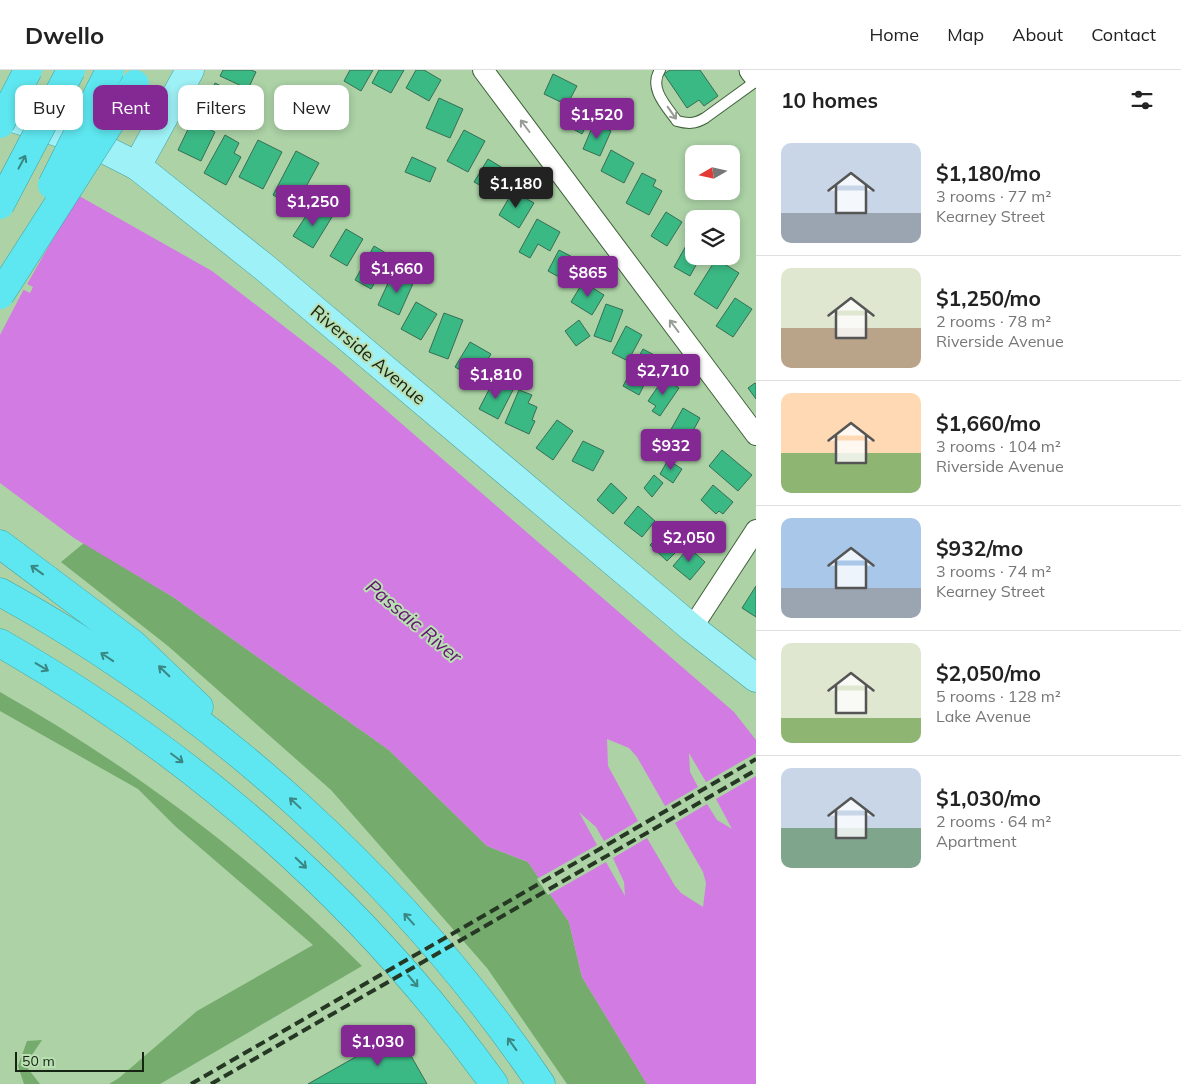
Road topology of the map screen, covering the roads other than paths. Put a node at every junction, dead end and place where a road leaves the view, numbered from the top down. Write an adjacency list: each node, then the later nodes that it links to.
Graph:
1 (28, 70): 12 (highway, bridge)
2 (71, 70): 14 (highway, one-way to 2, bridge)
3 (110, 70): 15 (highway, bridge)
4 (190, 70): 13 (main road)
5 (483, 70): 17 (street, one-way to 5)
6 (660, 70): 10 (lane, one-way to 10)
7 (752, 70): 8 (street)
8 (756, 75)
9 (140, 77): 16 (highway, bridge)
10 (756, 81)
11 (0, 114): 13 (main road, Riverside Avenue)
12 (0, 124)
13 (137, 166): 21 (main road, Riverside Avenue)
14 (0, 205)
15 (0, 289)
16 (0, 294)
17 (756, 435)
18 (756, 530): 21 (street)
19 (0, 544): 24 (highway, one-way to 19)
20 (0, 592): 24 (highway, one-way to 20)
21 (692, 628): 23 (main road, Riverside Avenue)
22 (0, 642): 25 (highway, one-way to 25)
23 (756, 678)
24 (244, 759): 26 (highway, one-way to 24)
25 (494, 1084)
26 (540, 1084)

